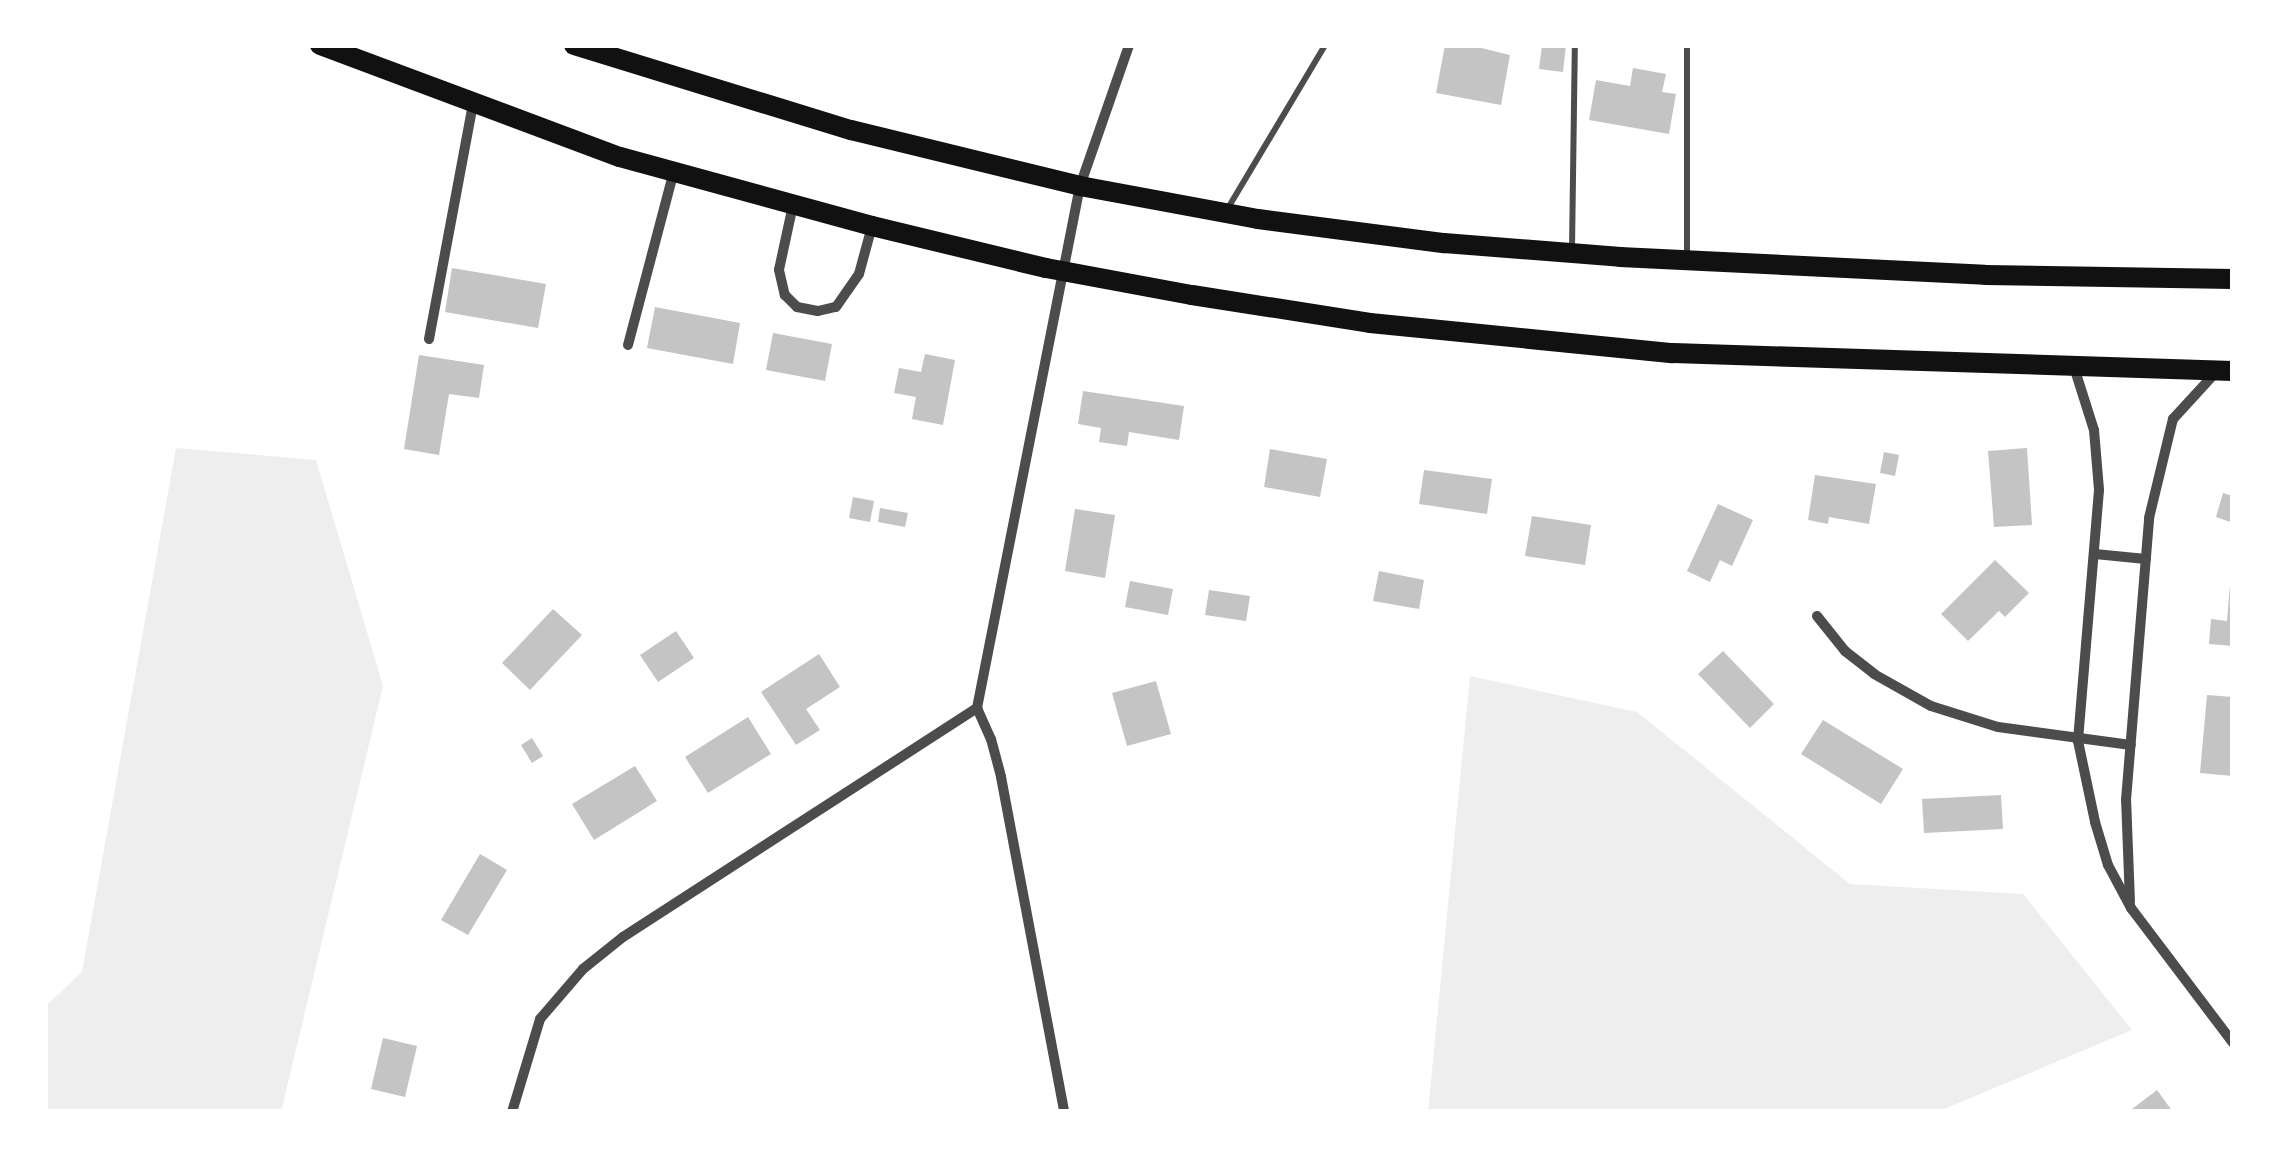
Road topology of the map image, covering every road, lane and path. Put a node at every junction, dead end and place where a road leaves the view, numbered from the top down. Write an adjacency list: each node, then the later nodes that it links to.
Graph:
1 (320, 45): 7 (highway)
2 (574, 45): 9 (highway)
3 (1129, 45): 9 (street)
4 (1325, 45): 11 (lane)
5 (1575, 45): 13 (lane)
6 (1687, 45): 14 (lane)
7 (473, 103): 8 (highway); 17 (street)
8 (674, 170): 10 (highway); 18 (street)
9 (1080, 186): 11 (highway); 15 (street)
10 (793, 206): 12 (highway); 12 (street)
11 (1225, 213): 13 (highway)
12 (872, 226): 15 (highway)
13 (1572, 254): 14 (highway)
14 (1686, 261): 16 (highway)
15 (1063, 271): 19 (highway); 24 (street)
16 (2233, 279)
17 (429, 338)
18 (628, 345)
19 (2074, 366): 20 (highway); 21 (street)
20 (2225, 370): 22 (street)
21 (2095, 554): 22 (street); 25 (street)
22 (2146, 560): 26 (street)
23 (1817, 616): 25 (street)
24 (977, 708): 29 (street); 30 (street)
25 (2078, 741): 26 (street); 27 (street)
26 (2131, 744): 27 (street)
27 (2131, 908): 28 (street)
28 (2233, 1042)
29 (512, 1112)
30 (1064, 1112)

